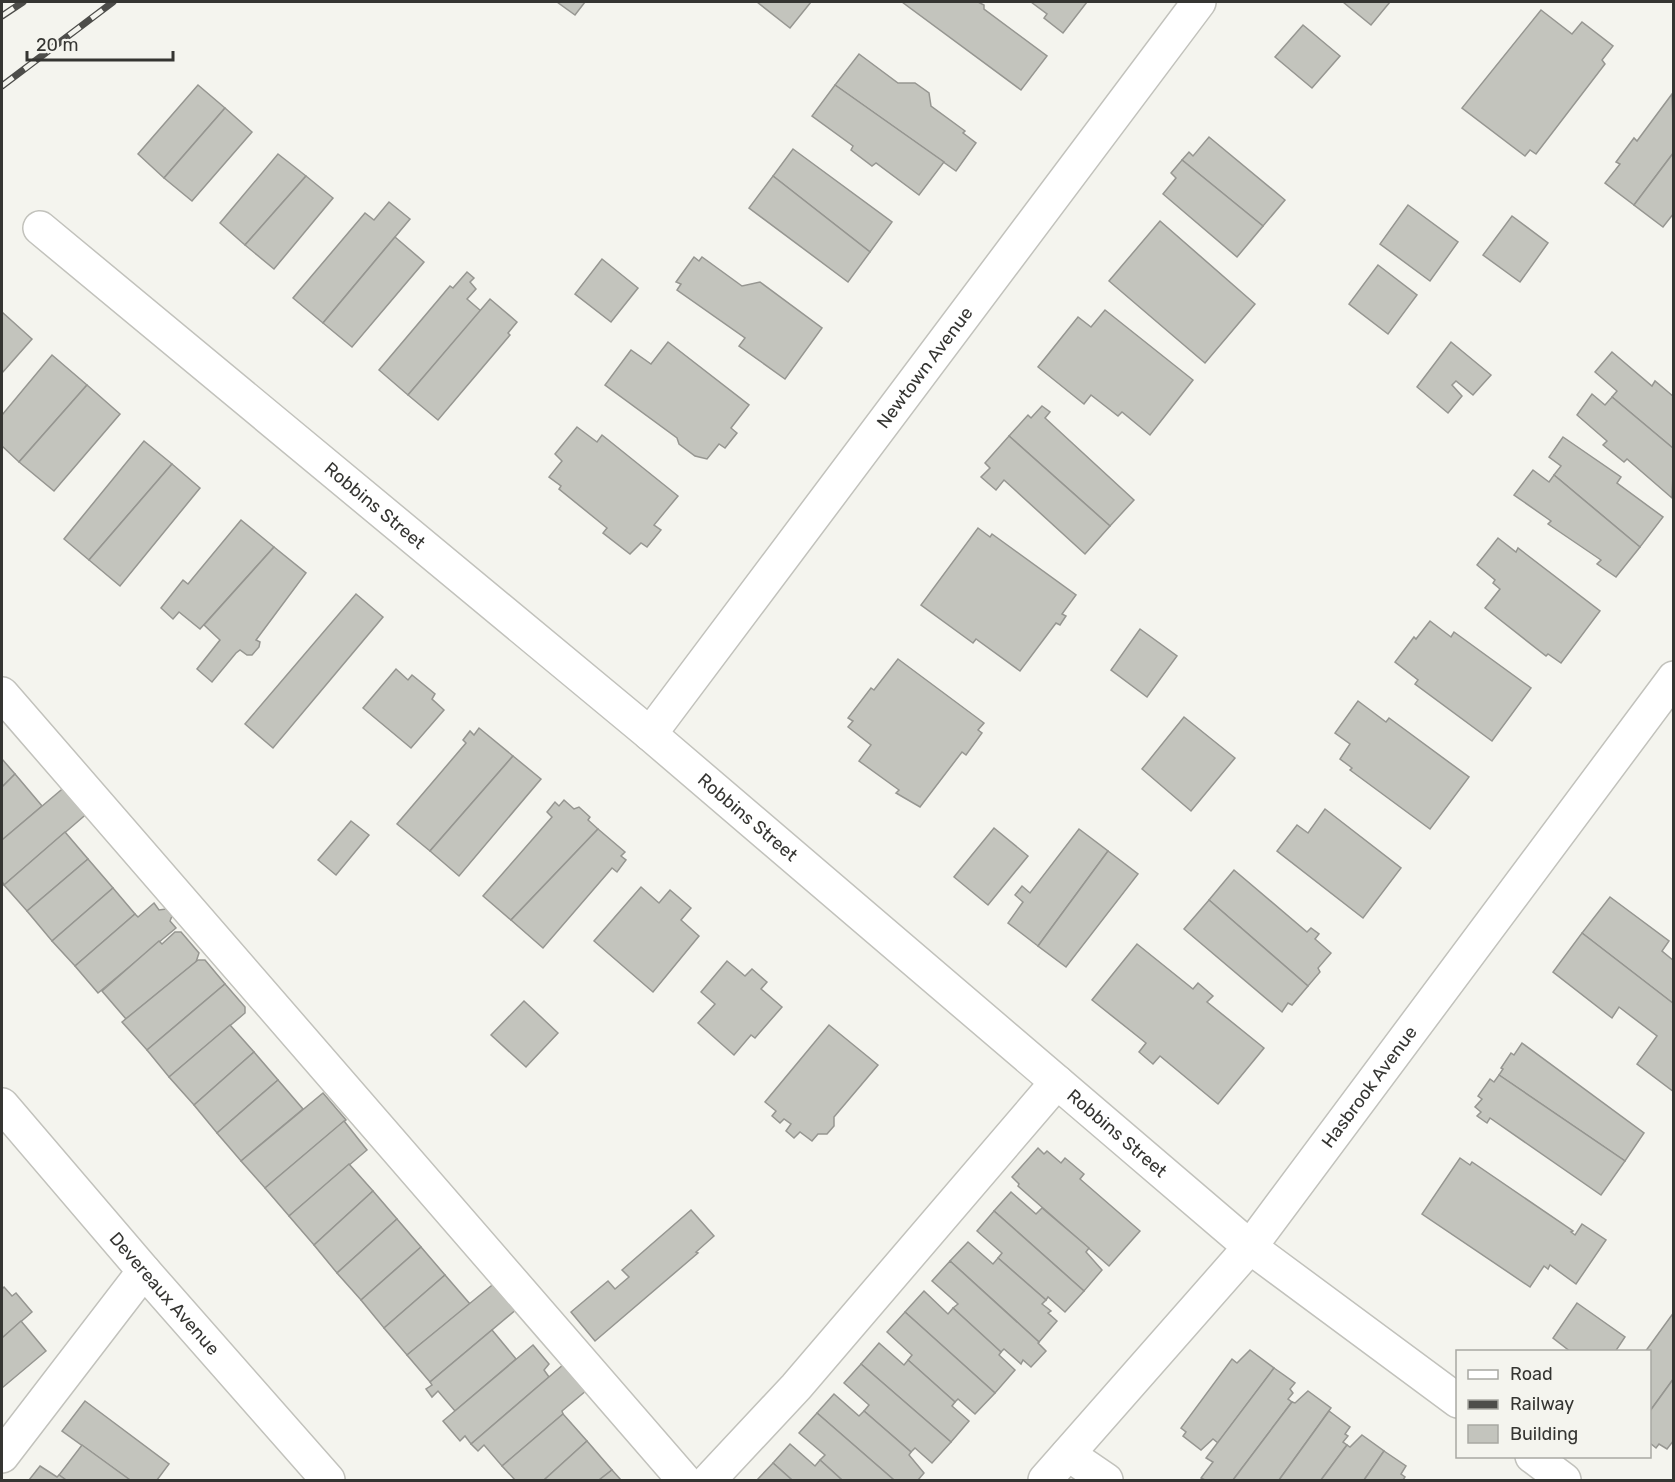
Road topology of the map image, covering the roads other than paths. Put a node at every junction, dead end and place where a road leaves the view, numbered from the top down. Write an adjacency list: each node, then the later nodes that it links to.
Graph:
1 (1199, 2): 5 (street, Newtown Avenue)
2 (40, 228): 5 (street, Robbins Street)
3 (1674, 678): 8 (street, Hasbrook Avenue)
4 (2, 694): 15 (street)
5 (650, 734): 6 (street, Robbins Street)
6 (1057, 1082): 8 (street, Robbins Street); 16 (street)
7 (2, 1105): 9 (street, Devereaux Avenue)
8 (1251, 1247): 10 (street, Robbins Street); 11 (street, Hasbrook Avenue)
9 (144, 1271): 12 (street); 14 (street, Devereaux Avenue)
10 (1456, 1400)
11 (1068, 1454): 17 (street, Hasbrook Avenue); 18 (street)
12 (2, 1456)
13 (1535, 1458): 19 (street)
14 (326, 1480)
15 (684, 1480)
16 (710, 1480)
17 (1045, 1480)
18 (1106, 1480)
19 (1564, 1480)

